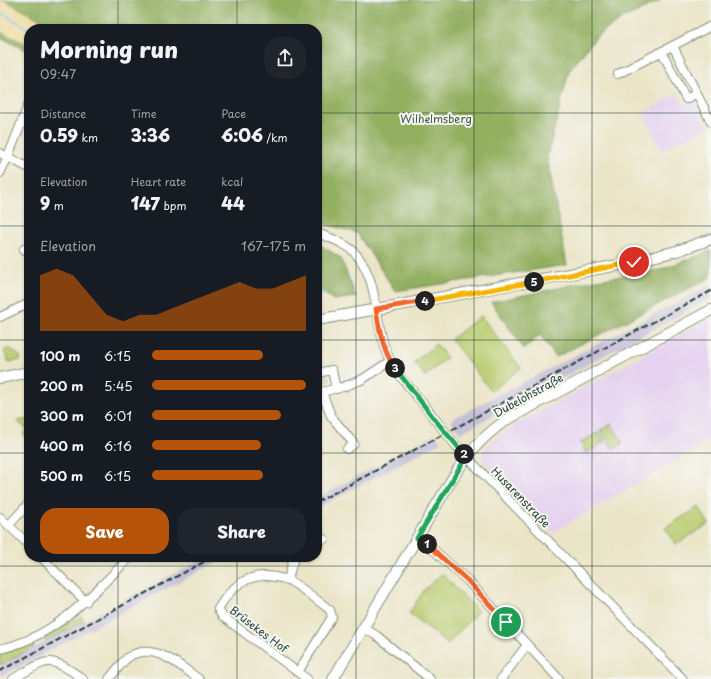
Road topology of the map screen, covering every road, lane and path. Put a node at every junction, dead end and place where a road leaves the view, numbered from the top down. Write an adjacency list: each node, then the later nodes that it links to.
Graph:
1 (711, 26): 2 (street)
2 (673, 46): 3 (street); 5 (street)
3 (662, 52): 4 (street); 5 (street)
4 (618, 74)
5 (697, 93): 7 (street)
6 (24, 116): 9 (street)
7 (711, 122)
8 (0, 153): 9 (street)
9 (8, 157): 10 (street); 11 (street)
10 (24, 165)
11 (0, 173)
12 (322, 235): 15 (street, Husarenstraße)
13 (711, 239): 15 (main road)
14 (24, 305): 17 (street)
15 (376, 309): 18 (main road); 19 (street, Husarenstraße)
16 (711, 310): 27 (main road, Dubelohstraße)
17 (0, 317)
18 (322, 319)
19 (390, 361): 23 (street); 27 (street, Husarenstraße)
20 (322, 372): 23 (street)
21 (24, 373): 22 (main road)
22 (0, 378)
23 (336, 389): 24 (street)
24 (322, 392)
25 (322, 397): 26 (street)
26 (347, 449)
27 (467, 456): 31 (main road, Dubelohstraße); 51 (street, Husarenstraße)
28 (24, 508): 30 (street)
29 (0, 517): 30 (street)
30 (9, 525): 32 (street)
31 (417, 538): 38 (main road, Dubelohstraße); 39 (street)
32 (24, 540)
33 (46, 562): 37 (street)
34 (125, 562): 37 (street)
35 (293, 562): 36 (street)
36 (288, 580): 41 (street, Brüsekes Hof); 41 (street, Brüsekes Hof)
37 (86, 602): 40 (street)
38 (364, 628): 47 (main road, Dubelohstraße); 48 (street)
39 (527, 645): 49 (street); 50 (street)
40 (0, 649)
41 (298, 672): 46 (street, Brüsekes Hof)
42 (13, 679): 43 (street)
43 (83, 679)
44 (110, 679): 45 (street)
45 (199, 679)
46 (307, 679)
47 (333, 679)
48 (430, 679)
49 (501, 679)
50 (559, 679)
51 (683, 679)

